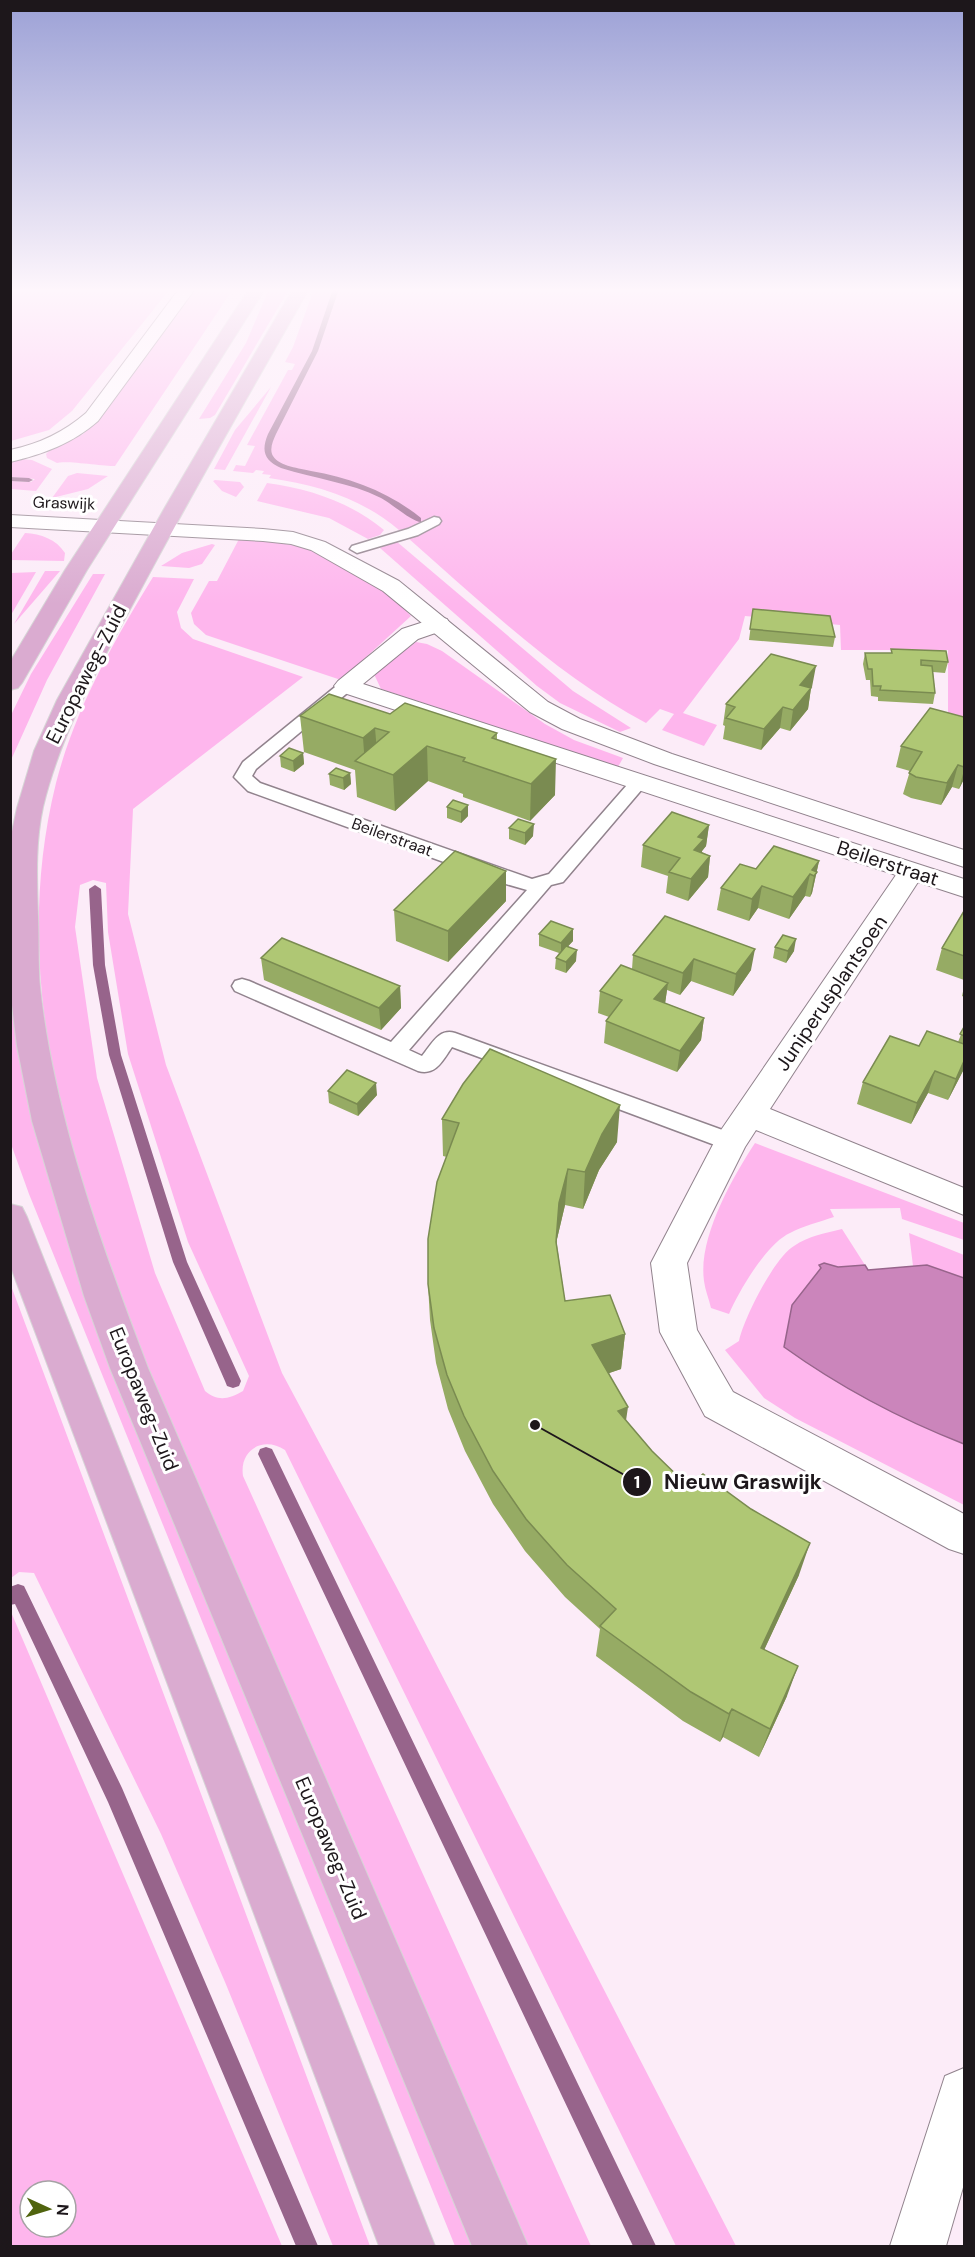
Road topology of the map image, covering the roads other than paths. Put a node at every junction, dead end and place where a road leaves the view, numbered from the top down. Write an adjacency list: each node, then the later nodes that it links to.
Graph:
1 (109, 394): 4 (street)
2 (190, 394): 6 (main road)
3 (237, 394): 7 (main road, Europaweg-Zuid)
4 (10, 456)
5 (96, 505): 6 (street, Graswijk)
6 (118, 506): 7 (street); 11 (main road)
7 (164, 513): 11 (street); 13 (street, Beilerstraat); 31 (main road, Europaweg-Zuid)
8 (282, 517): 12 (street, Beilerstraat)
9 (10, 521): 11 (street, Graswijk)
10 (434, 521): 12 (lane)
11 (105, 526): 15 (main road)
12 (357, 549): 13 (street, Beilerstraat)
13 (391, 586): 14 (street, Beilerstraat)
14 (439, 624): 16 (street, Beilerstraat); 17 (street, Beilerstraat)
15 (10, 683)
16 (346, 686): 18 (street, Beilerstraat); 21 (lane, Beilerstraat)
17 (663, 759): 18 (street); 19 (street, Beilerstraat)
18 (640, 781): 20 (street, Beilerstraat); 21 (lane)
19 (964, 859)
20 (912, 871): 22 (street, Beilerstraat); 25 (street, Juniperusplantsoen)
21 (544, 882): 24 (lane)
22 (964, 888)
23 (242, 986): 24 (lane)
24 (395, 1052): 25 (lane)
25 (740, 1128): 26 (street); 28 (street, Juniperusplantsoen)
26 (964, 1202)
27 (10, 1218): 30 (main road)
28 (964, 1535)
29 (964, 2095): 32 (street)
30 (407, 2247)
31 (500, 2247)
32 (918, 2247)

